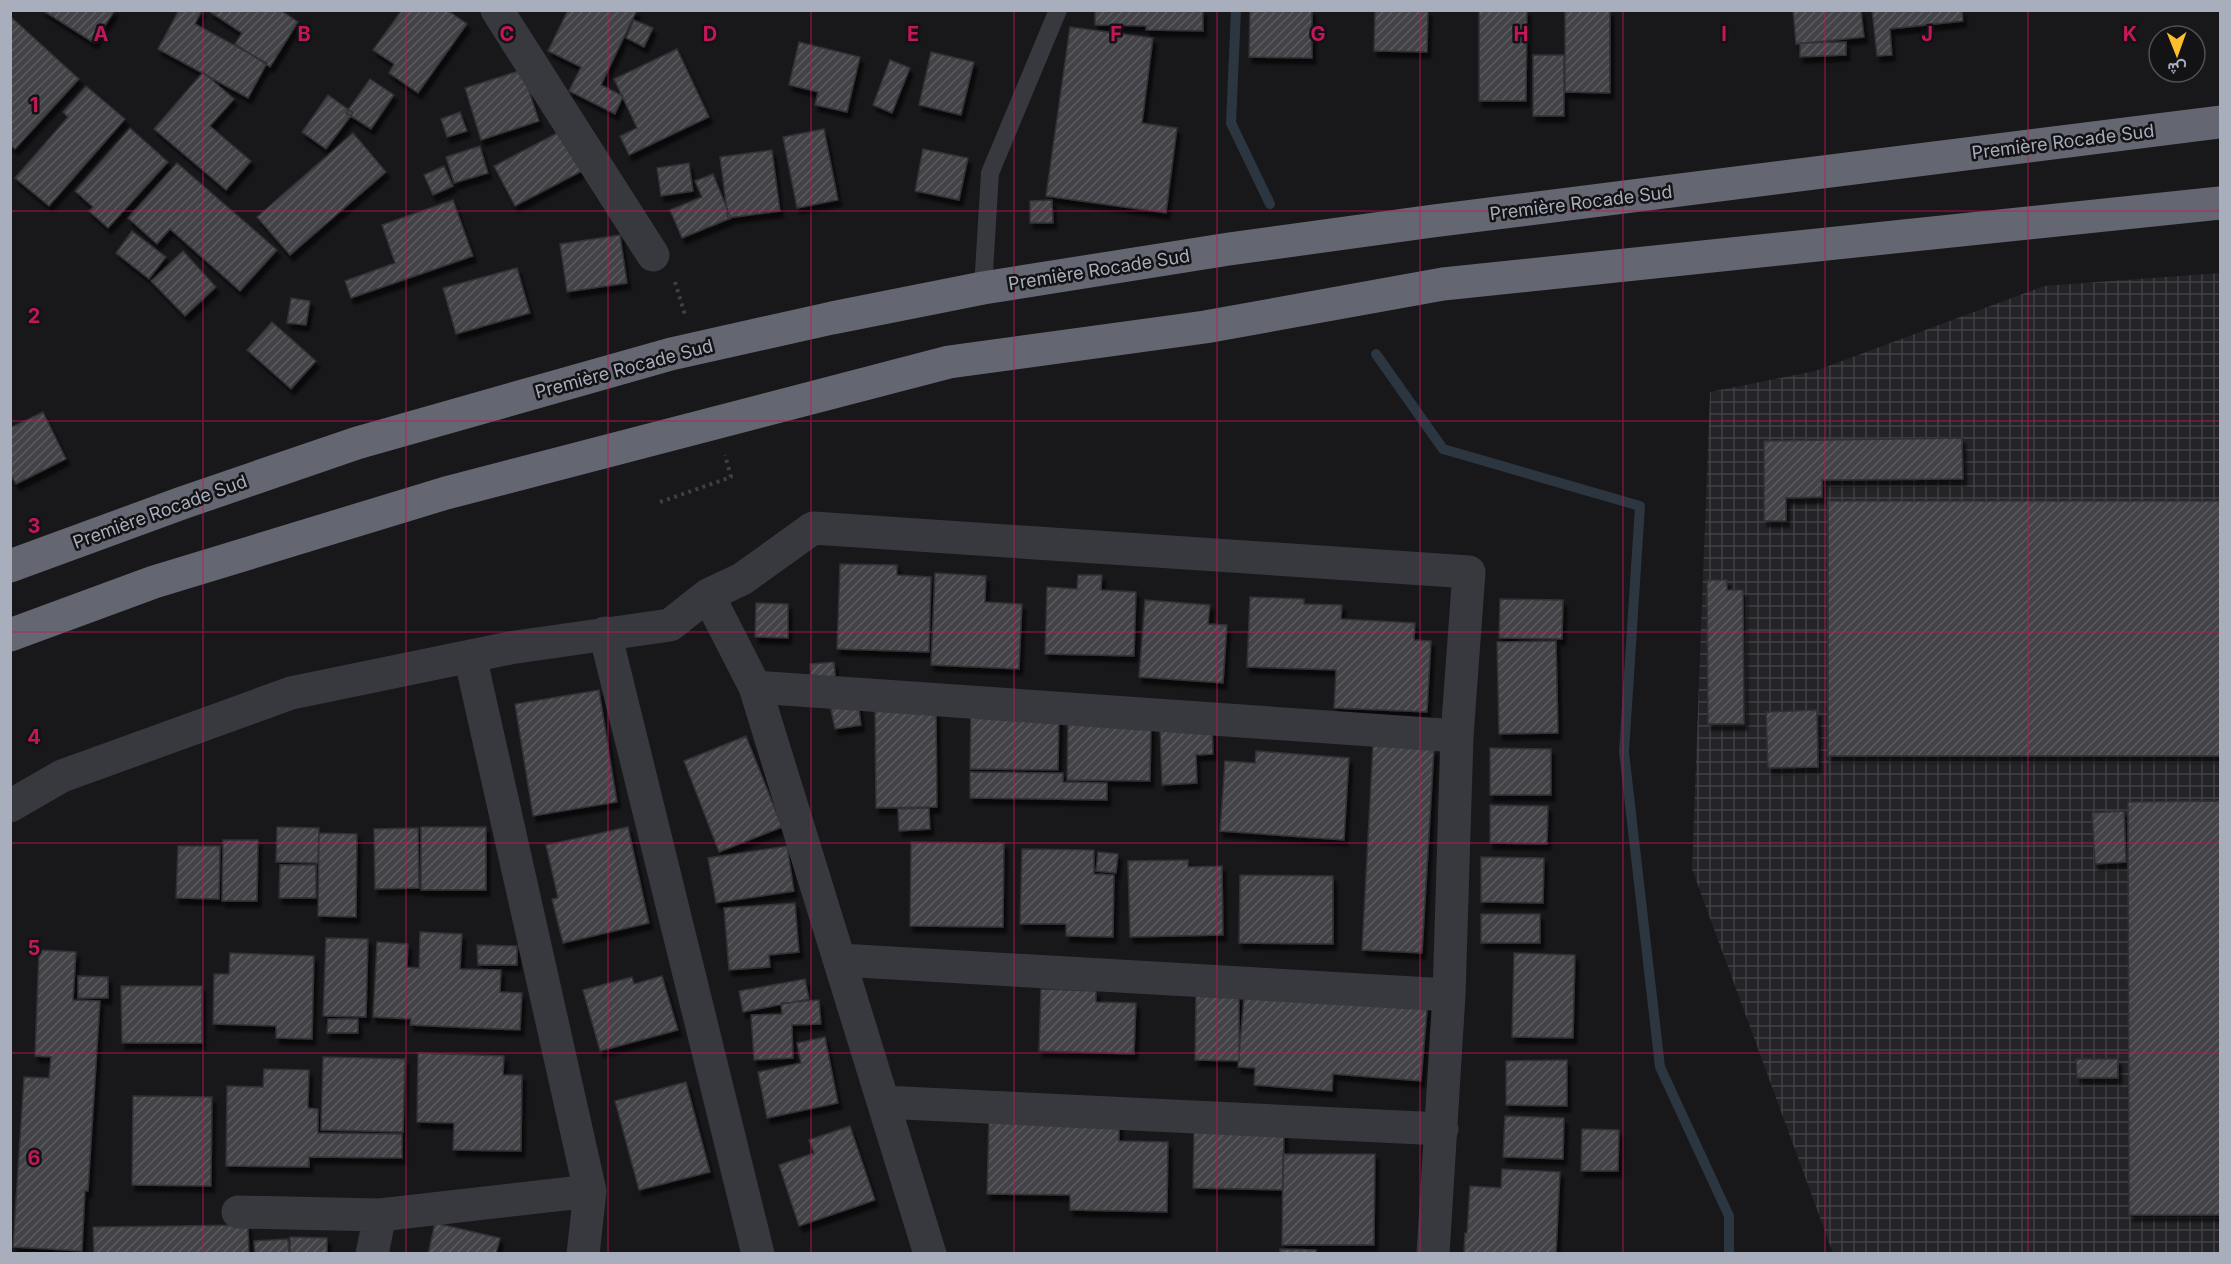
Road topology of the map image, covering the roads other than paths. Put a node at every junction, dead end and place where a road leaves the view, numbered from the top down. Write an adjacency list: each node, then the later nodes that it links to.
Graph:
1 (497, 10): 5 (street)
2 (1058, 10): 6 (lane)
3 (2220, 122): 6 (highway, Première Rocade Sud)
4 (2217, 204): 10 (highway)
5 (653, 255)
6 (983, 288): 7 (highway, Première Rocade Sud)
7 (10, 566)
8 (708, 595): 9 (street); 12 (street); 13 (street)
9 (604, 633): 11 (street); 24 (street)
10 (10, 635)
11 (470, 656): 14 (street); 19 (street)
12 (755, 687): 13 (street); 15 (street)
13 (1457, 736): 16 (street)
14 (10, 806)
15 (840, 960): 16 (street); 17 (street)
16 (1449, 994): 18 (street)
17 (883, 1102): 18 (street); 25 (street)
18 (1442, 1129): 26 (street)
19 (590, 1191): 21 (street); 23 (street)
20 (238, 1212): 21 (street)
21 (380, 1215): 22 (street)
22 (372, 1254)
23 (583, 1254)
24 (758, 1254)
25 (930, 1254)
26 (1433, 1254)

